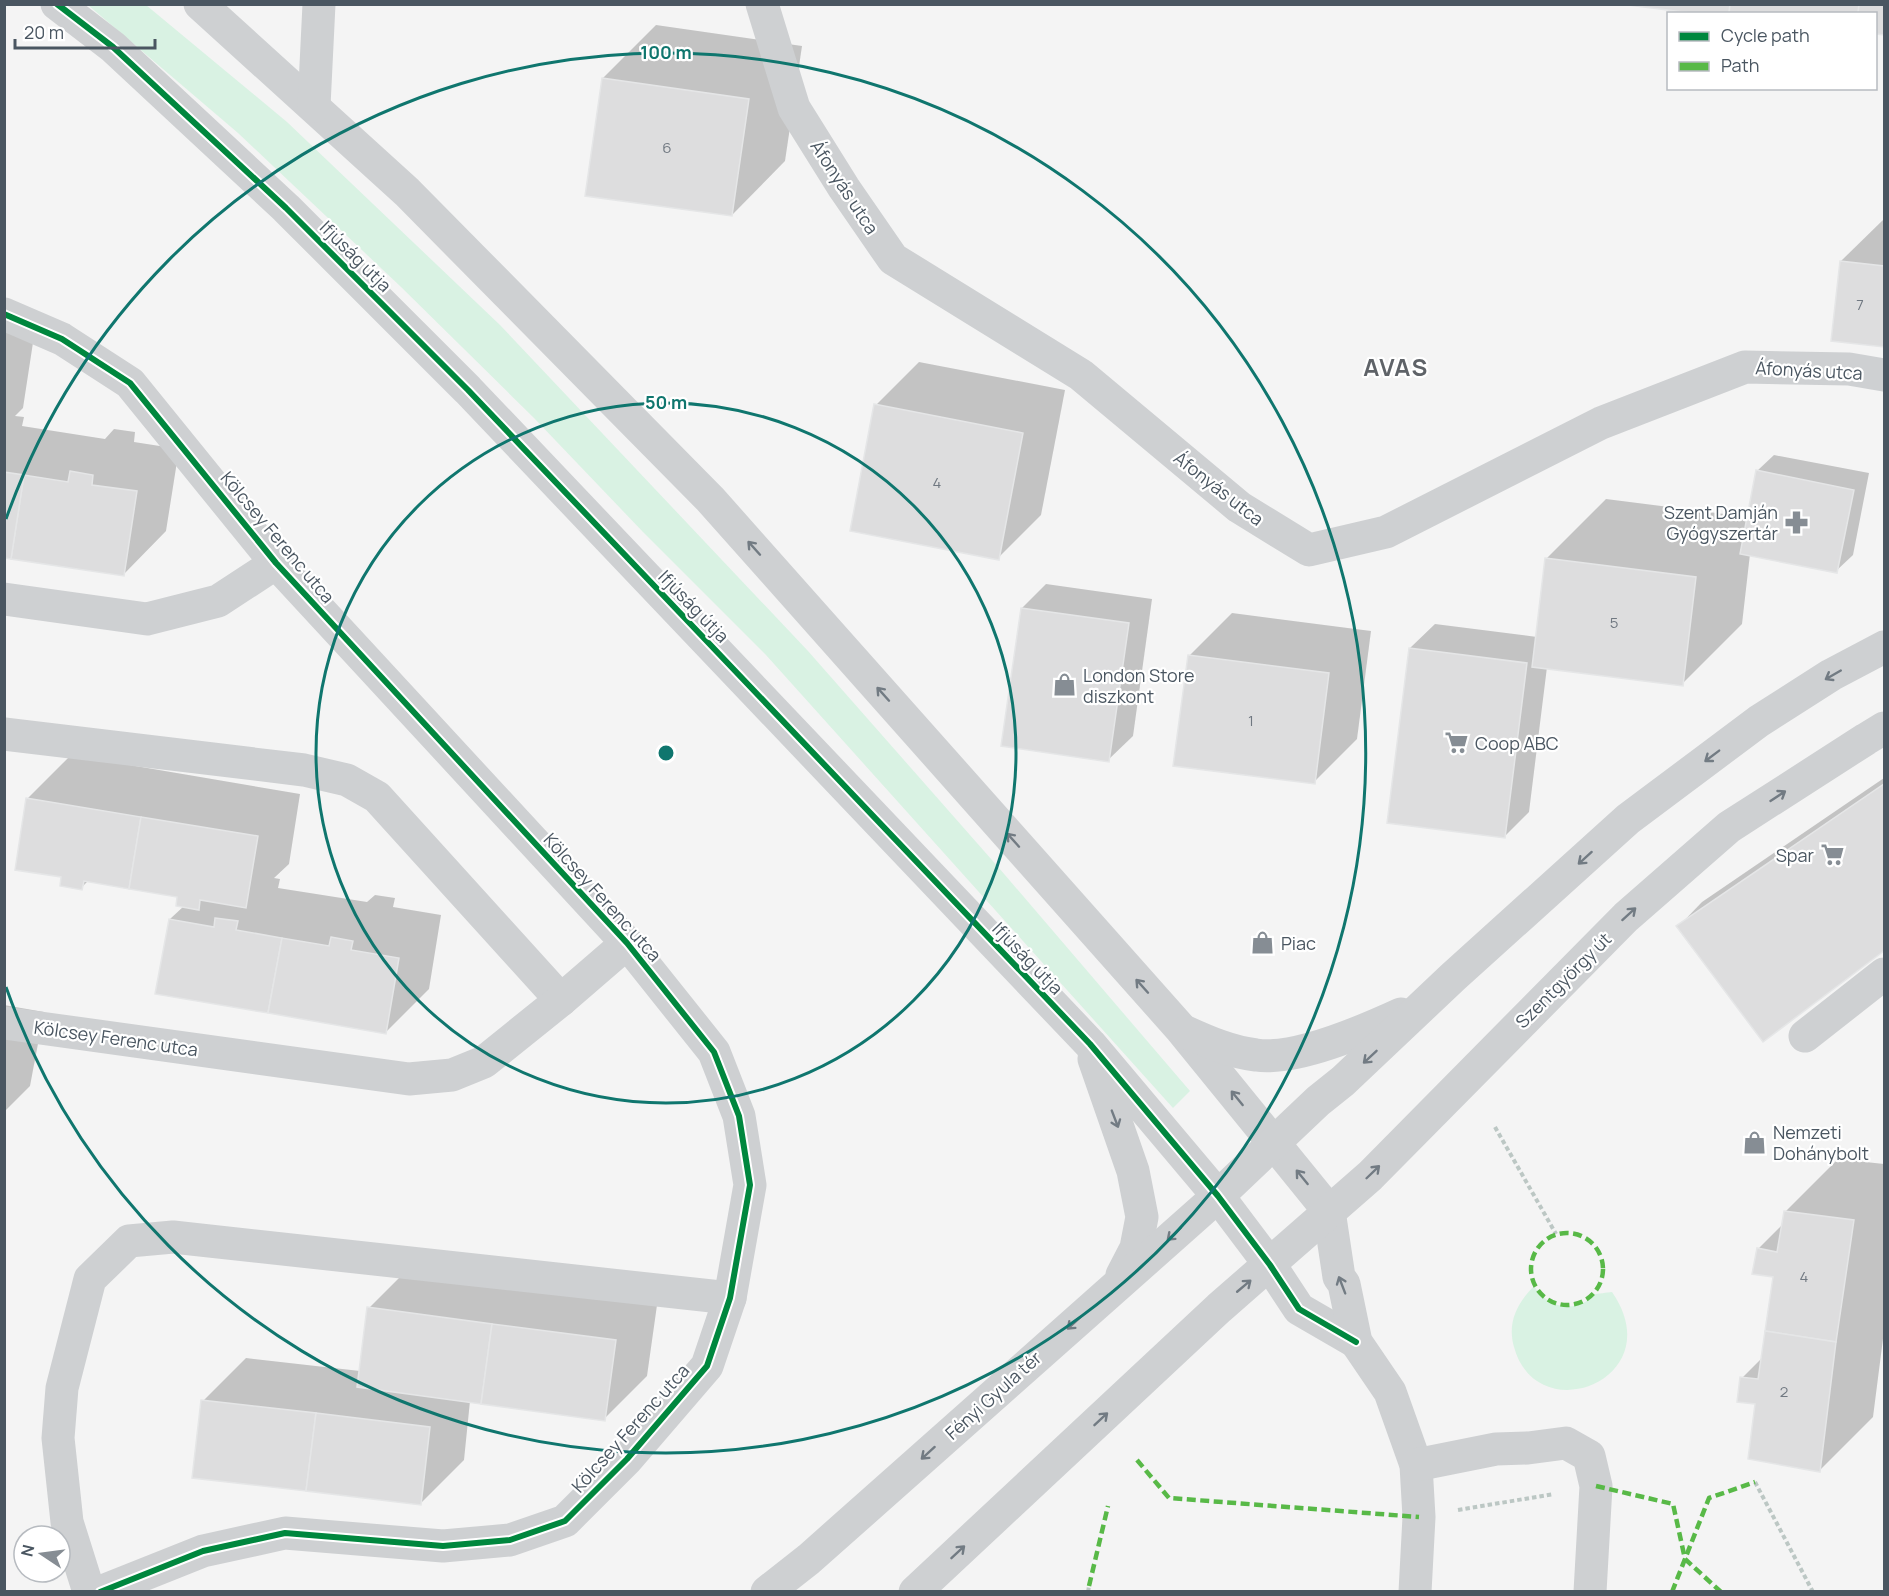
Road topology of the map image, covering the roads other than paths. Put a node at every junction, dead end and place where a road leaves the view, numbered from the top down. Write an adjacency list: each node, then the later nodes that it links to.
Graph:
1 (57, 4): 20 (street, Ifjúság útja)
2 (200, 4): 5 (street)
3 (319, 4): 5 (street)
4 (762, 4): 7 (street, Áfonyás utca)
5 (314, 106): 18 (street, one-way to 5)
6 (4, 314): 8 (street, Kölcsey Ferenc utca)
7 (1884, 375)
8 (276, 562): 9 (street, Kölcsey Ferenc utca); 13 (street, Kölcsey Ferenc utca)
9 (4, 599)
10 (1884, 647): 16 (street, one-way to 16)
11 (1884, 728): 23 (street, Szentgyörgy út, one-way to 11)
12 (4, 734): 15 (street)
13 (627, 943): 15 (street, Kölcsey Ferenc utca); 26 (street, Kölcsey Ferenc utca)
14 (1884, 974): 19 (street)
15 (561, 1000): 17 (street, Kölcsey Ferenc utca)
16 (1428, 1002): 18 (street); 21 (street, one-way to 21)
17 (4, 1023)
18 (1181, 1029): 21 (street, one-way to 18)
19 (1805, 1036)
20 (1090, 1044): 22 (street, Ifjúság útja); 25 (street, Ifjúság útja, one-way to 25)
21 (1275, 1143): 22 (street); 23 (street, one-way to 21)
22 (1218, 1196): 24 (street, Ifjúság útja); 25 (street, Fényi Gyula tér, one-way to 25)
23 (1329, 1211): 24 (street, Szentgyörgy út); 27 (street, one-way to 23)
24 (1270, 1266): 27 (street); 32 (street, one-way to 24)
25 (1118, 1284): 31 (street, Fényi Gyula tér, one-way to 31)
26 (730, 1298): 29 (street); 30 (street, Kölcsey Ferenc utca)
27 (1356, 1342): 28 (street)
28 (1416, 1465): 33 (street); 34 (street)
29 (88, 1592)
30 (100, 1592)
31 (767, 1592)
32 (915, 1592)
33 (1415, 1592)
34 (1590, 1592)

